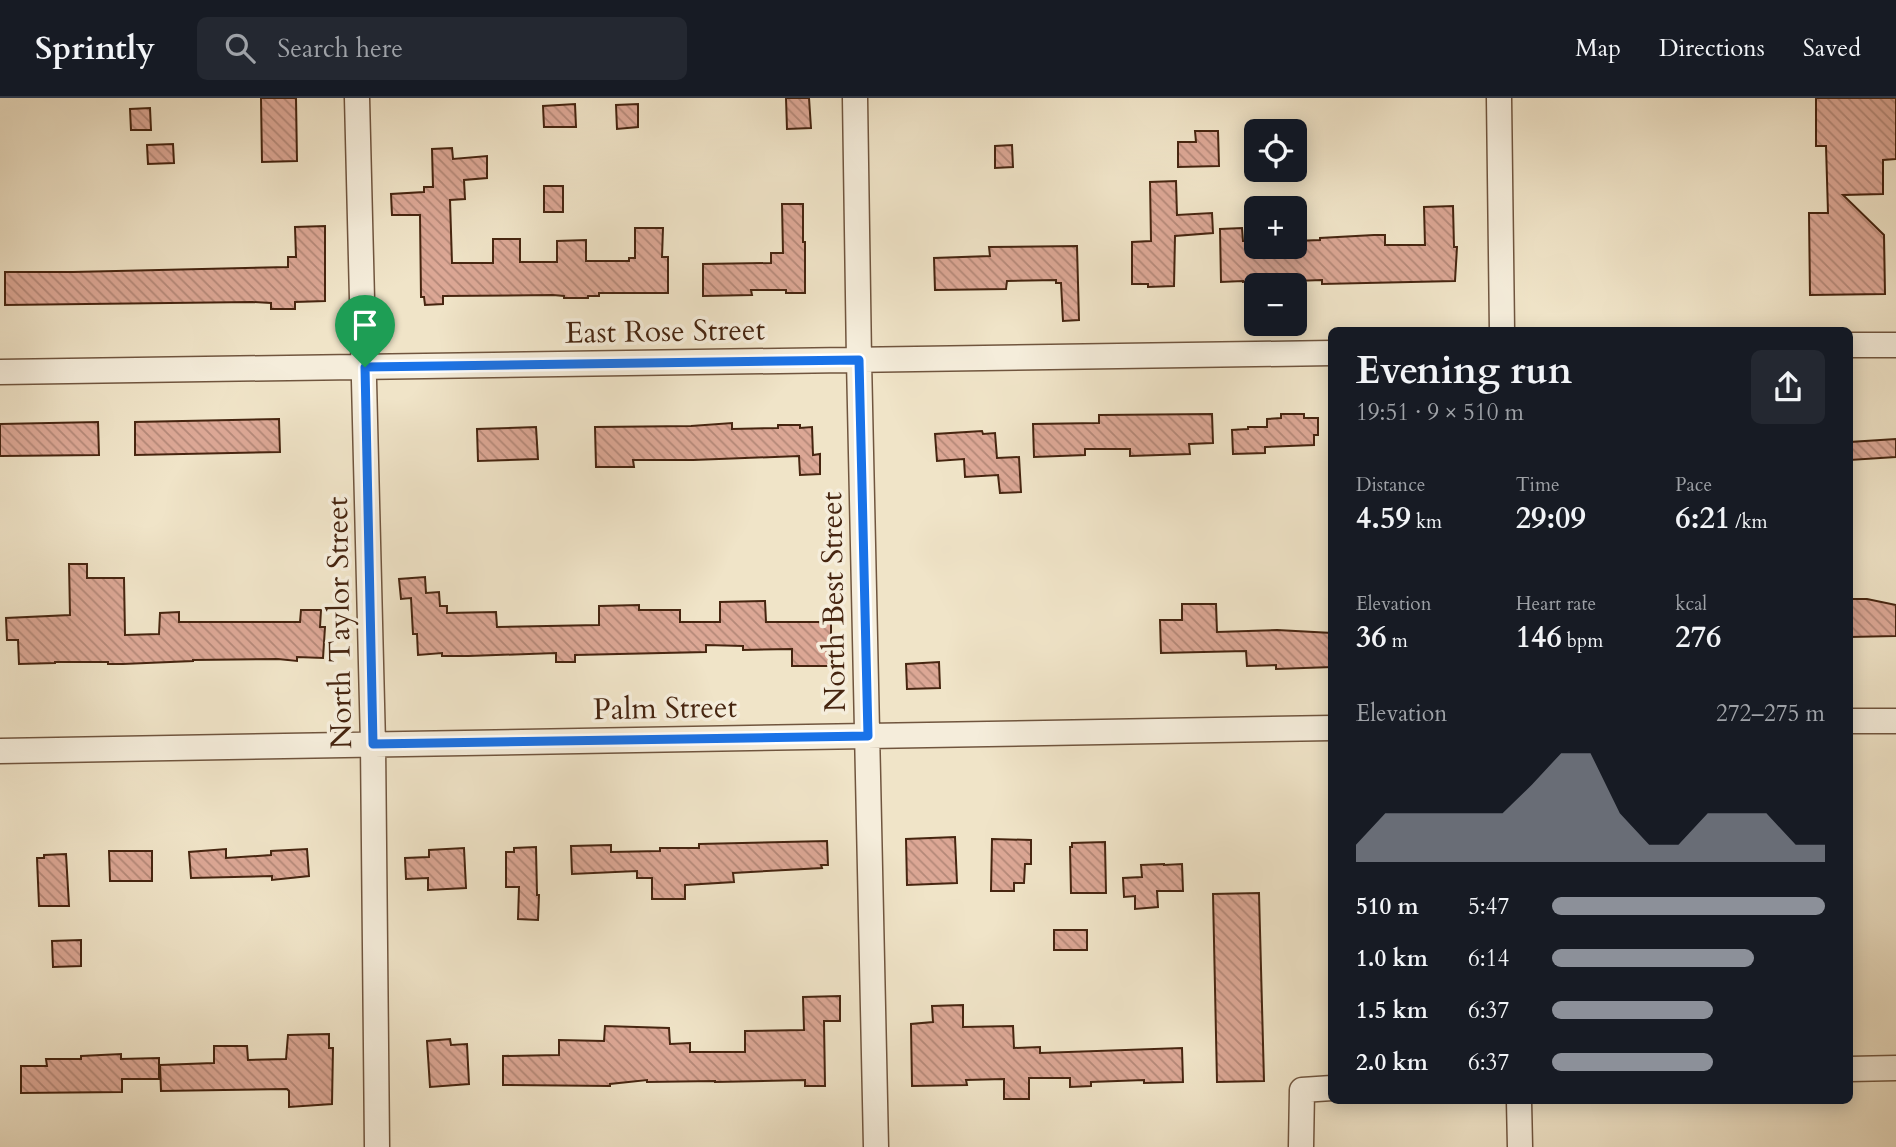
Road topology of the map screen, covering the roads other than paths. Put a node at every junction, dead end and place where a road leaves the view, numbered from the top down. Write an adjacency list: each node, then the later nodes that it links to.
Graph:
1 (357, 98): 9 (street, North Taylor Street)
2 (855, 98): 8 (street, North Best Street)
3 (1499, 98): 4 (street)
4 (1502, 327)
5 (1853, 345): 6 (street)
6 (1896, 345)
7 (1328, 354): 8 (street, East Rose Street)
8 (859, 360): 9 (street, East Rose Street); 14 (street, North Best Street)
9 (365, 367): 10 (street, East Rose Street); 15 (street, North Taylor Street)
10 (0, 372)
11 (1853, 721): 12 (street)
12 (1896, 721)
13 (1328, 728): 14 (street, Palm Street)
14 (868, 736): 15 (street, Palm Street); 22 (street, North Best Street)
15 (373, 744): 16 (street, Palm Street); 21 (street, North Taylor Street)
16 (0, 751)
17 (1853, 1069): 18 (street)
18 (1896, 1069)
19 (1328, 1088): 23 (street)
20 (1519, 1104): 24 (street)
21 (377, 1147)
22 (876, 1147)
23 (1301, 1147)
24 (1520, 1147)

